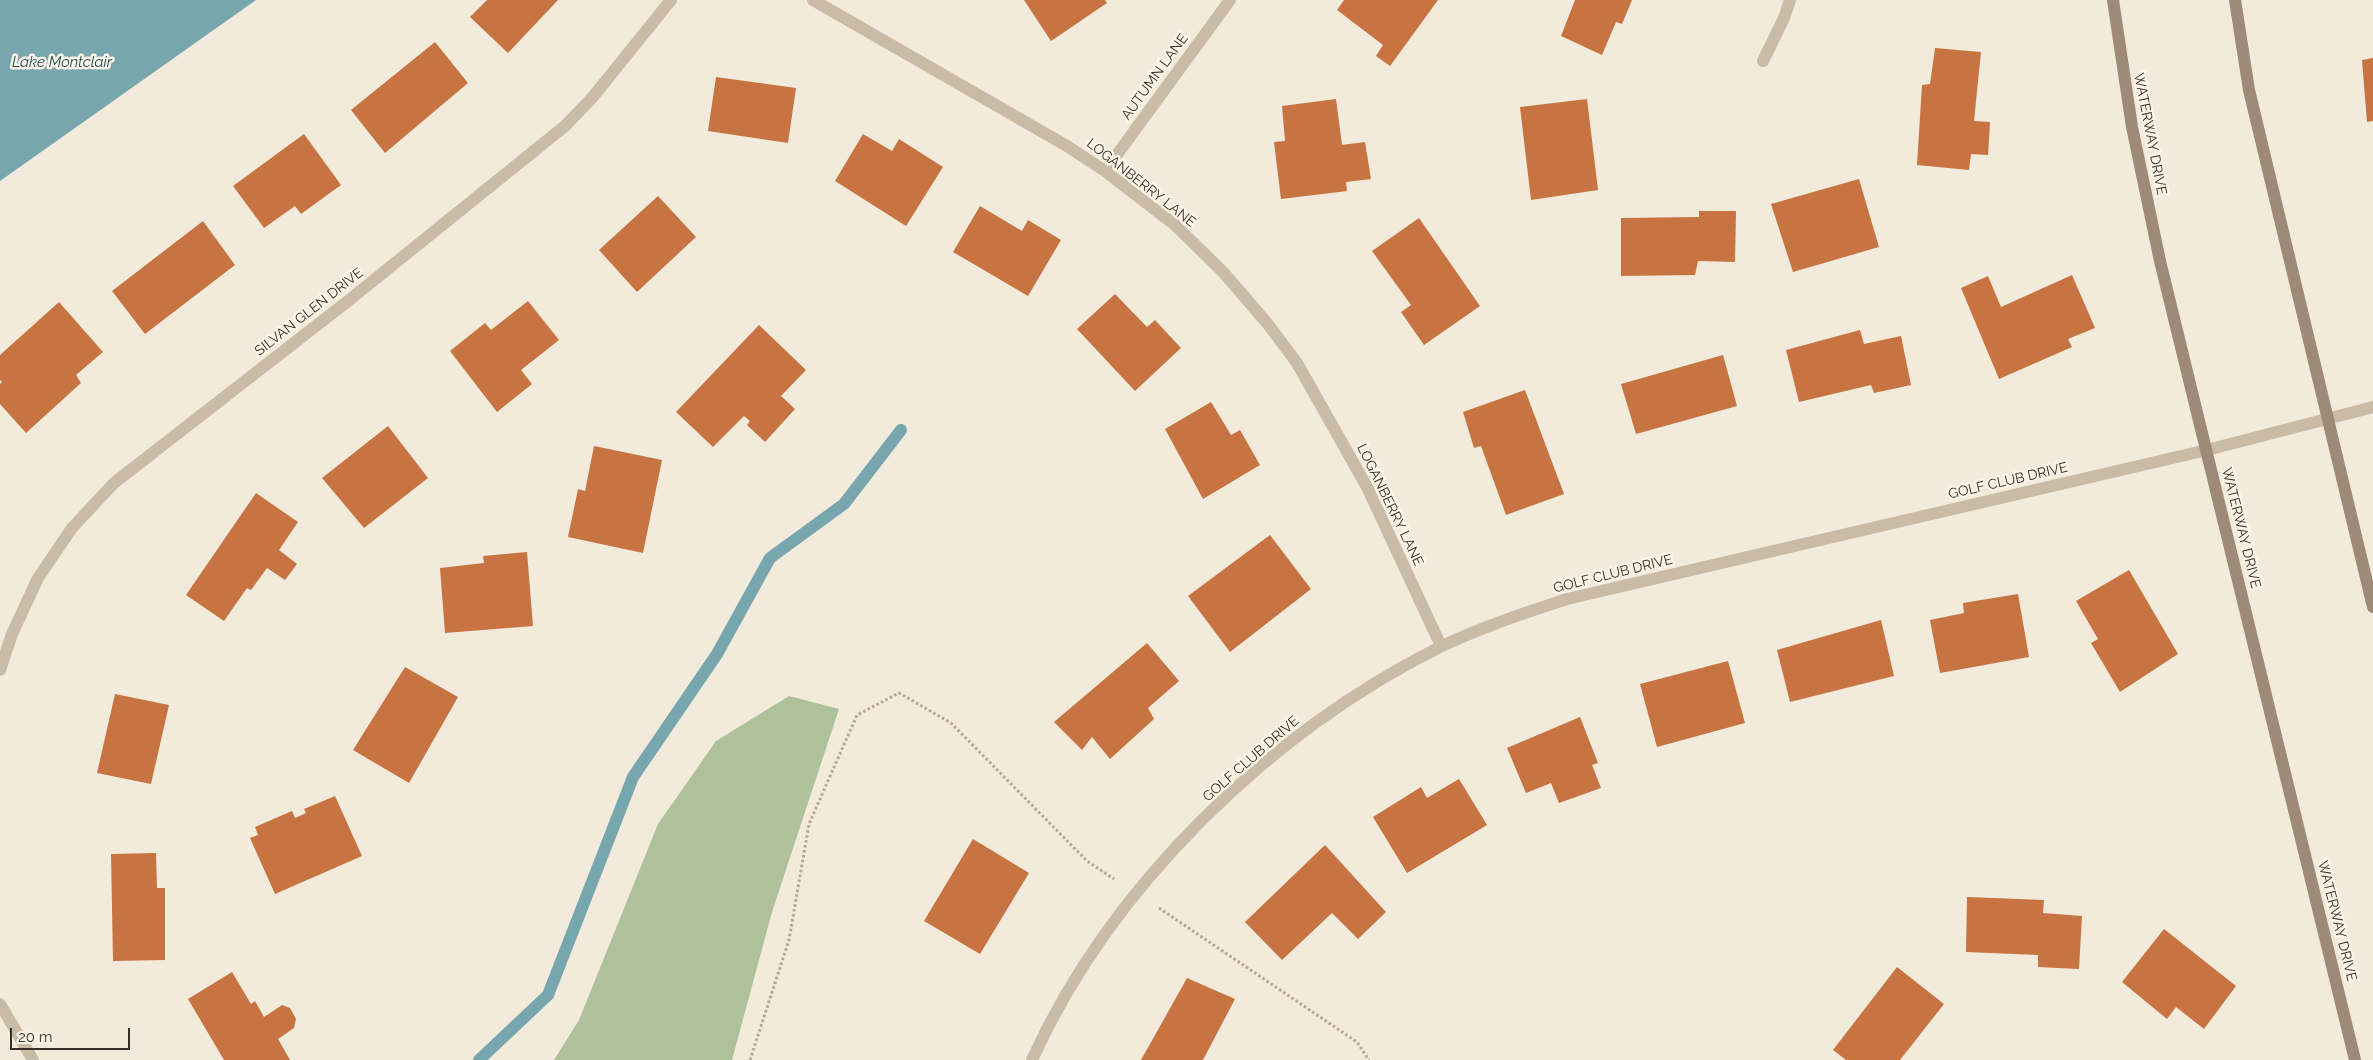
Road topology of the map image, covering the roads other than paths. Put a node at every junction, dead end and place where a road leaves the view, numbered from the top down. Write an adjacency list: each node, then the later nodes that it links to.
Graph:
1 (671, 0): 14 (street, SILVAN GLEN DRIVE)
2 (813, 0): 8 (street, LOGANBERRY LANE)
3 (1230, 0): 8 (street, AUTUMN LANE)
4 (1790, 0): 7 (street)
5 (2112, 0): 11 (main road, WATERWAY DRIVE)
6 (2235, 0): 10 (main road)
7 (1763, 61)
8 (1106, 171): 13 (street, LOGANBERRY LANE)
9 (2373, 406): 10 (street, GOLF CLUB DRIVE)
10 (2327, 418): 11 (street, GOLF CLUB DRIVE); 12 (main road)
11 (2206, 450): 13 (street, GOLF CLUB DRIVE); 18 (main road, WATERWAY DRIVE)
12 (2373, 607)
13 (1441, 646): 17 (street, GOLF CLUB DRIVE)
14 (0, 670)
15 (0, 1004): 16 (street)
16 (33, 1060)
17 (1032, 1060)
18 (2355, 1060)

